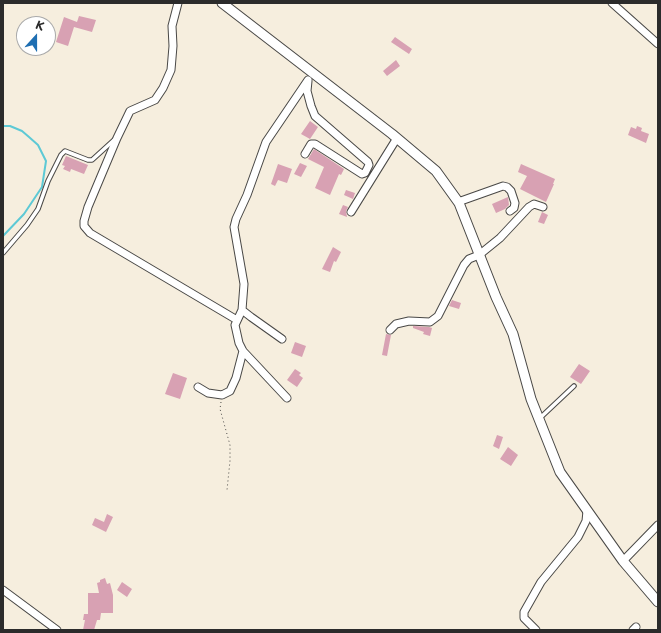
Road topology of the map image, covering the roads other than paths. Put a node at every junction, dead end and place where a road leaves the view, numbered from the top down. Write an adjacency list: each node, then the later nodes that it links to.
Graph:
1 (178, 3): 6 (street)
2 (222, 3): 5 (street)
3 (612, 3): 4 (street)
4 (658, 44)
5 (309, 75): 7 (street); 8 (street); 15 (street)
6 (117, 138): 13 (lane); 16 (street)
7 (397, 138): 9 (street); 12 (street)
8 (304, 154)
9 (458, 202): 11 (street); 14 (street)
10 (543, 207): 14 (street)
11 (510, 211)
12 (351, 212)
13 (3, 253)
14 (479, 255): 17 (street); 23 (street)
15 (242, 310): 16 (street); 18 (street)
16 (237, 320): 19 (street)
17 (390, 330)
18 (282, 339)
19 (243, 351): 21 (street); 22 (street)
20 (574, 386): 23 (lane)
21 (198, 387)
22 (287, 398)
23 (539, 419): 24 (street)
24 (587, 511): 26 (street); 30 (street)
25 (658, 525): 26 (street)
26 (623, 561): 28 (street)
27 (3, 590): 29 (street)
28 (658, 602)
29 (57, 630)
30 (536, 630)

